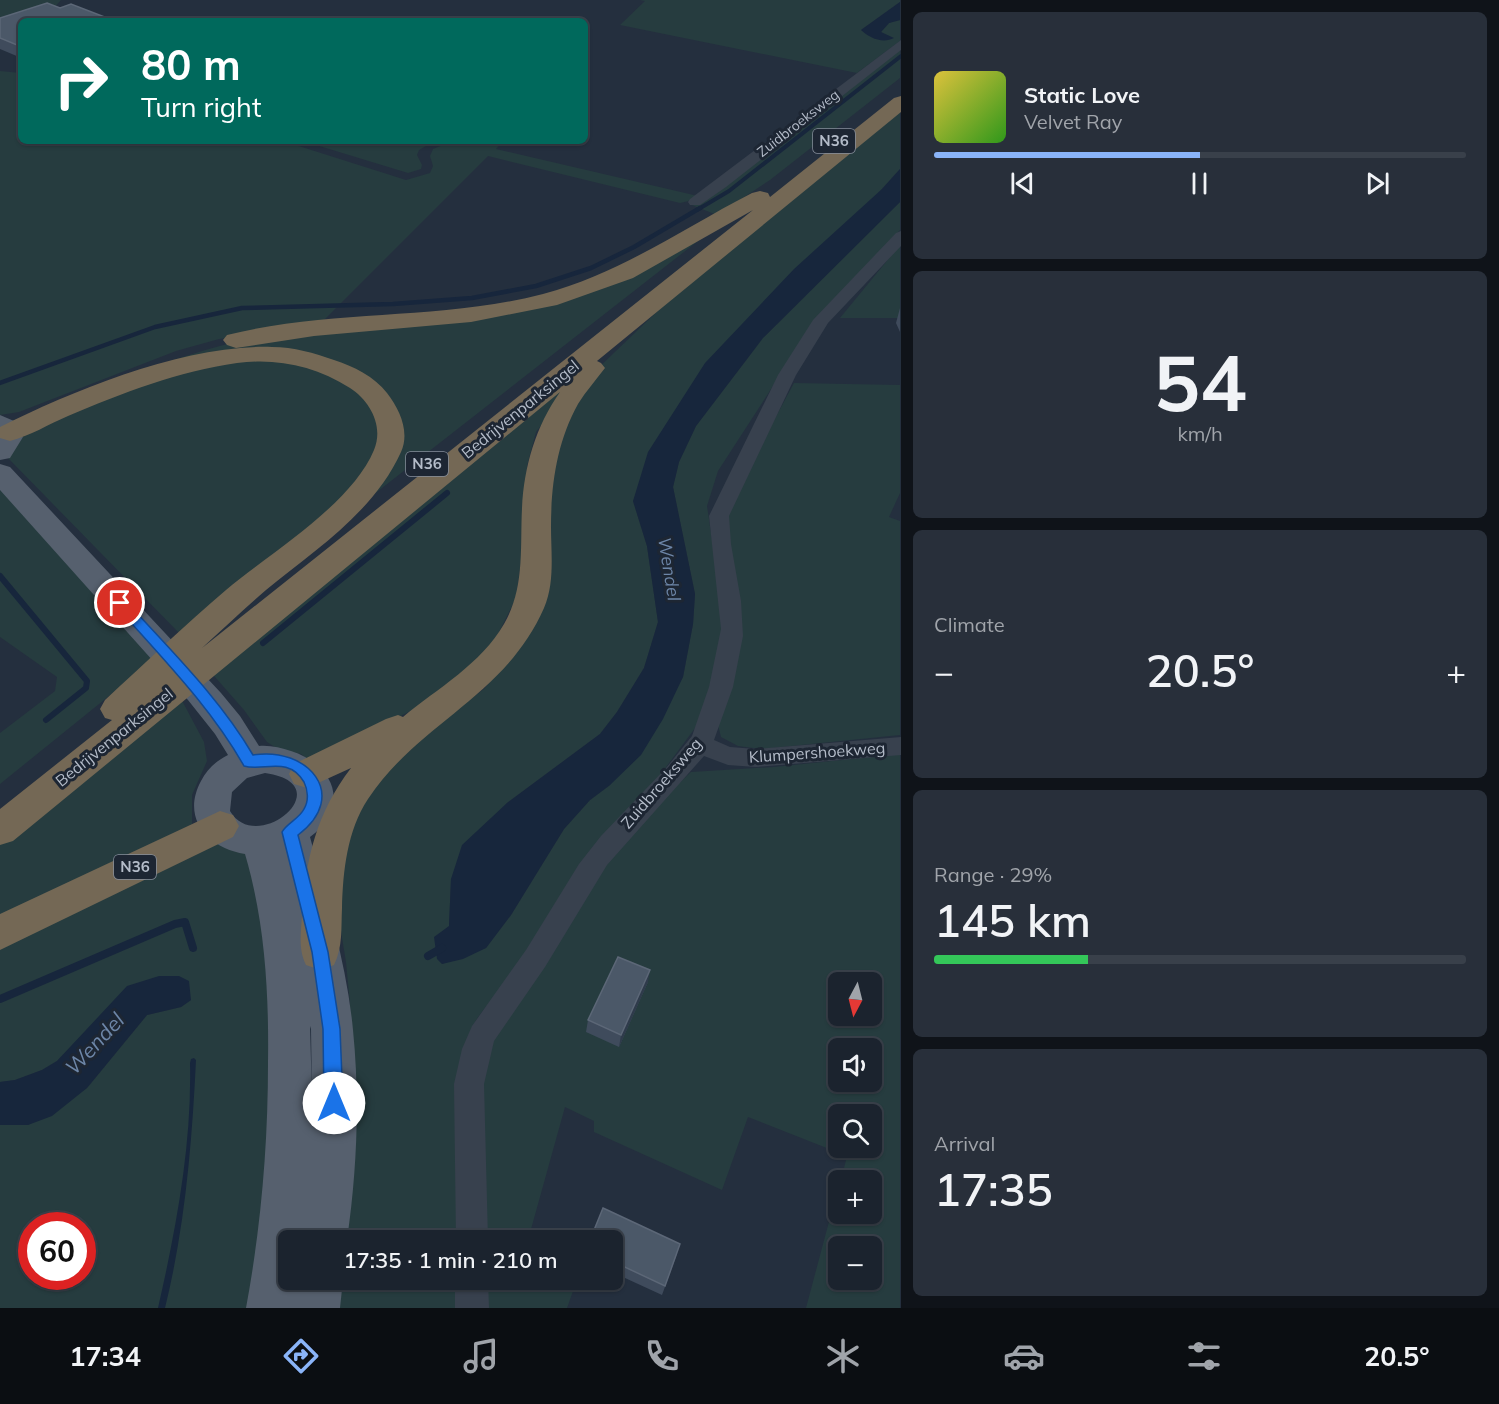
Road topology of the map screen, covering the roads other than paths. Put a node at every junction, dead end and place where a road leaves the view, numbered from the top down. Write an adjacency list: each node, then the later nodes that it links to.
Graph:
1 (900, 44): 5 (street, Zuidbroeksweg)
2 (900, 89): 4 (highway, Bedrijvenparksingel / N36)
3 (900, 102): 7 (highway, Bedrijvenparksingel / N36)
4 (768, 194): 8 (highway, N36); 11 (highway, Bedrijvenparksingel / N36)
5 (695, 202)
6 (900, 236): 12 (street, Zuidbroeksweg)
7 (673, 286): 10 (highway, N36); 18 (highway, Bedrijvenparksingel / N36)
8 (2, 433): 11 (highway, N36)
9 (0, 473): 14 (main road)
10 (437, 708): 15 (highway, N36); 21 (highway)
11 (87, 736): 16 (highway, Bedrijvenparksingel / N36)
12 (699, 744): 13 (street, Klumpershoekweg); 23 (street, Zuidbroeksweg)
13 (900, 746)
14 (249, 762): 15 (main road); 17 (main road)
15 (307, 774): 19 (main road)
16 (0, 805)
17 (220, 826): 19 (main road); 20 (highway, N36)
18 (0, 830)
19 (275, 836): 21 (main road); 26 (main road)
20 (0, 933)
21 (320, 952): 22 (main road)
22 (324, 1230)
23 (472, 1230)
24 (318, 1290): 27 (main road)
25 (472, 1290): 28 (street)
26 (271, 1308)
27 (315, 1308)
28 (472, 1308)

